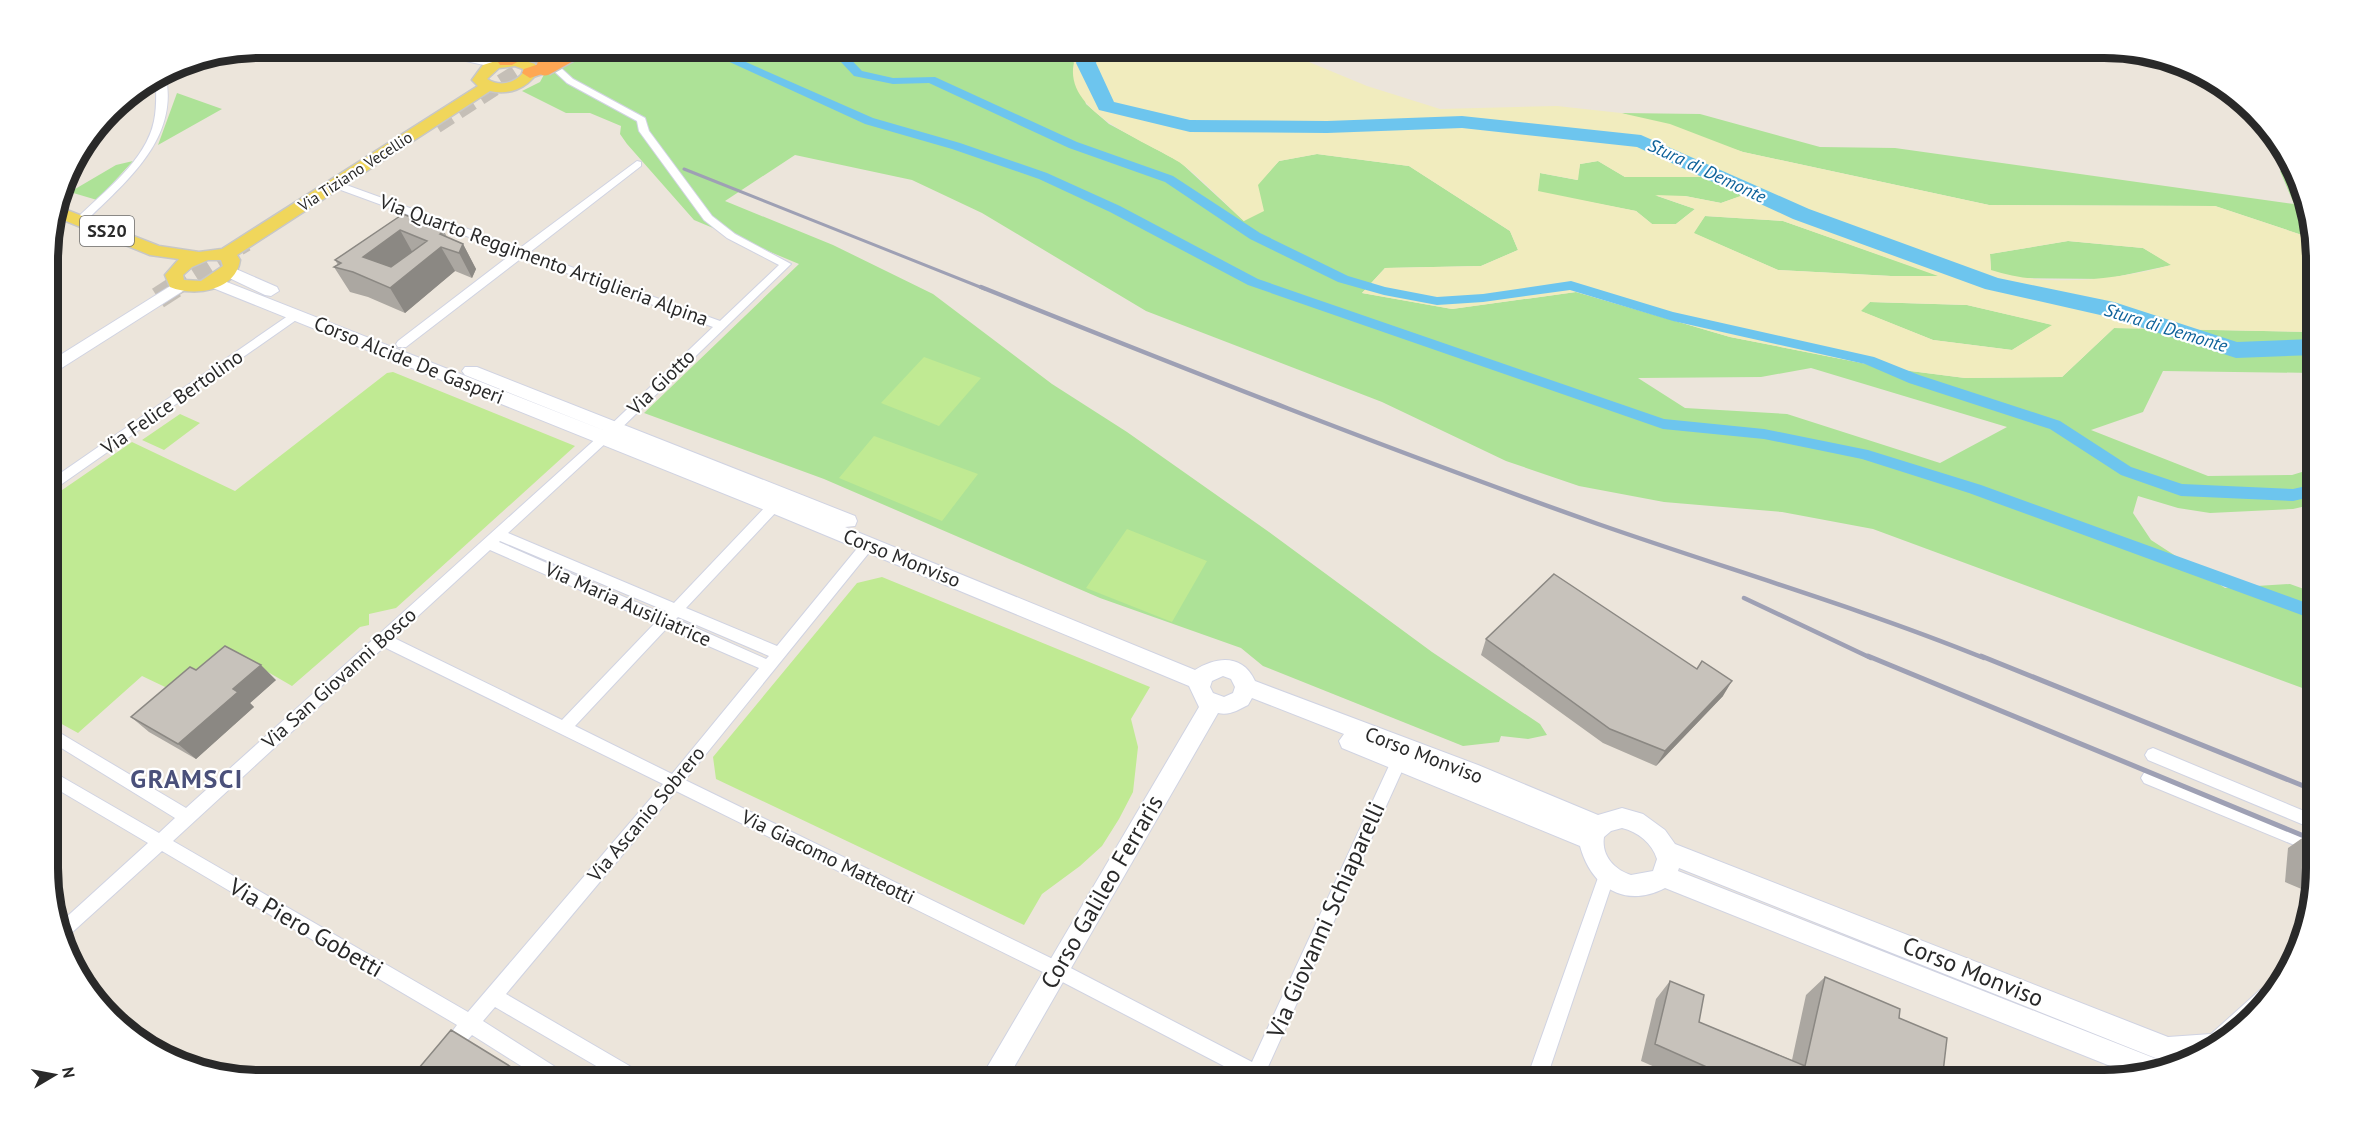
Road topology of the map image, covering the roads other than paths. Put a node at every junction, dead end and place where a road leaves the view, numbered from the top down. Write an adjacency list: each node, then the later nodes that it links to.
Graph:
1 (445, 59): 7 (main road)
2 (480, 59): 6 (main road)
3 (525, 59): 6 (highway)
4 (534, 59): 7 (main road)
5 (538, 59): 20 (street, Via Giotto)
6 (501, 63): 7 (main road, Via Tiziano Vecellio)
7 (483, 81): 10 (main road, Via Tiziano Vecellio)
8 (161, 86): 12 (street)
9 (637, 164): 14 (street)
10 (334, 184): 14 (street, Via Quarto Reggimento Artiglieria Alpina); 16 (main road, Via Tiziano Vecellio)
11 (64, 214): 12 (main road, SS20)
12 (80, 221): 13 (main road, SS20)
13 (156, 251): 15 (main road, SS20); 17 (main road, SS20)
14 (521, 251): 20 (street, Via Quarto Reggimento Artiglieria Alpina); 21 (street)
15 (200, 256): 16 (main road); 17 (main road)
16 (227, 263): 18 (main road, Via Tiziano Vecellio); 21 (main road, Corso Alcide De Gasperi)
17 (178, 278): 18 (main road); 22 (main road)
18 (214, 282): 19 (main road, Corso Alcide De Gasperi)
19 (296, 315): 23 (main road, Corso Alcide De Gasperi); 24 (street, Via Felice Bertolino)
20 (720, 324): 23 (street, Via Giotto)
21 (402, 344): 23 (main road, Corso Alcide De Gasperi)
22 (59, 363)
23 (609, 432): 25 (main road, Corso Monviso); 26 (street, Via San Giovanni Bosco); 32 (main road, Corso Monviso)
24 (59, 481)
25 (774, 506): 27 (main road, Corso Monviso); 28 (street)
26 (493, 538): 28 (street, Via Maria Ausiliatrice); 29 (street, Via San Giovanni Bosco)
27 (869, 544): 30 (street, Via Ascanio Sobrero); 32 (main road, Corso Monviso)
28 (670, 614): 30 (street, Via Maria Ausiliatrice); 31 (street, Via Maria Ausiliatrice); 35 (street)
29 (382, 639): 35 (street, Via Giacomo Matteotti); 42 (street, Via San Giovanni Bosco)
30 (778, 653): 31 (street, Via Ascanio Sobrero)
31 (768, 666): 40 (street, Via Ascanio Sobrero)
32 (1204, 676): 33 (main road); 34 (main road)
33 (1244, 693): 34 (main road); 38 (main road, Corso Monviso); 44 (main road, Corso Monviso)
34 (1212, 704): 51 (main road, Corso Galileo Ferraris)
35 (564, 728): 40 (street, Via Giacomo Matteotti)
36 (58, 738): 42 (street)
37 (2152, 756): 43 (street)
38 (1399, 760): 44 (main road, Corso Monviso); 61 (street, Via Giovanni Schiaparelli)
39 (2149, 778): 46 (street)
40 (675, 781): 51 (street, Via Giacomo Matteotti); 52 (street, Via Ascanio Sobrero)
41 (58, 782): 45 (street, Via Piero Gobetti)
42 (187, 817): 45 (street, Via San Giovanni Bosco)
43 (2306, 819)
44 (1595, 833): 47 (main road); 48 (main road)
45 (159, 842): 50 (street, Via San Giovanni Bosco); 53 (street, Via Piero Gobetti)
46 (2306, 843)
47 (1667, 852): 49 (main road); 54 (main road, Corso Monviso)
48 (1607, 875): 49 (main road); 62 (street)
49 (1662, 876): 56 (main road, Corso Monviso)
50 (67, 927)
51 (1057, 970): 59 (main road, Corso Galileo Ferraris); 60 (street, Via Giacomo Matteotti)
52 (493, 996): 53 (street, Via Ascanio Sobrero); 58 (street)
53 (469, 1023): 55 (street, Via Ascanio Sobrero); 57 (street, Via Piero Gobetti)
54 (2194, 1049)
55 (435, 1065)
56 (2140, 1067)
57 (544, 1070)
58 (620, 1070)
59 (998, 1070)
60 (1245, 1070)
61 (1263, 1070)
62 (1540, 1070)

